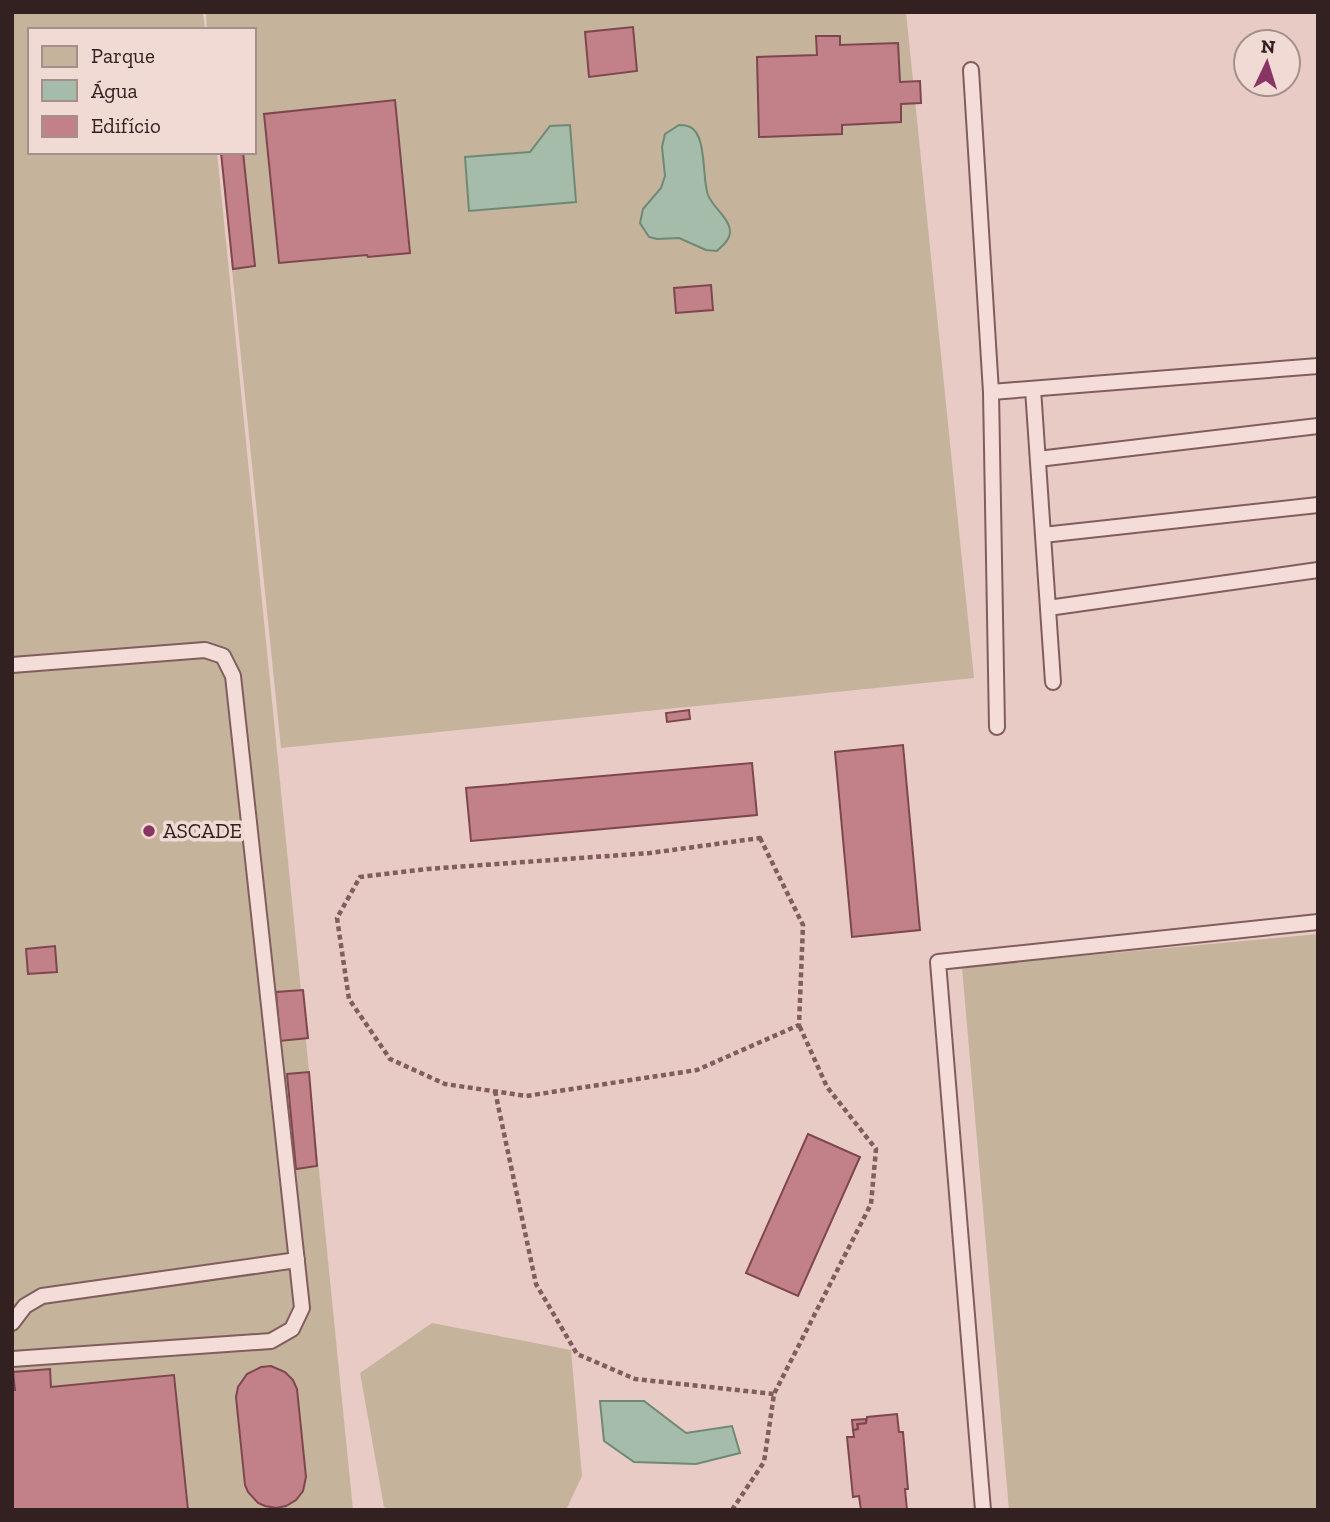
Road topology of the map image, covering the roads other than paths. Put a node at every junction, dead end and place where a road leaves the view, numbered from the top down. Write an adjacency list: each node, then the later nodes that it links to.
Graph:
1 (971, 70): 4 (lane)
2 (1318, 366): 3 (lane)
3 (1033, 389): 4 (lane); 6 (lane)
4 (991, 392): 13 (lane)
5 (1318, 426): 6 (lane)
6 (1038, 459): 8 (lane)
7 (1318, 505): 8 (lane)
8 (1043, 535): 10 (lane)
9 (1318, 570): 10 (lane)
10 (1048, 608): 12 (lane)
11 (12, 665): 15 (lane)
12 (1054, 682)
13 (997, 727)
14 (1318, 922): 18 (lane)
15 (297, 1260): 16 (lane); 17 (lane)
16 (12, 1323)
17 (12, 1359)
18 (984, 1510)

